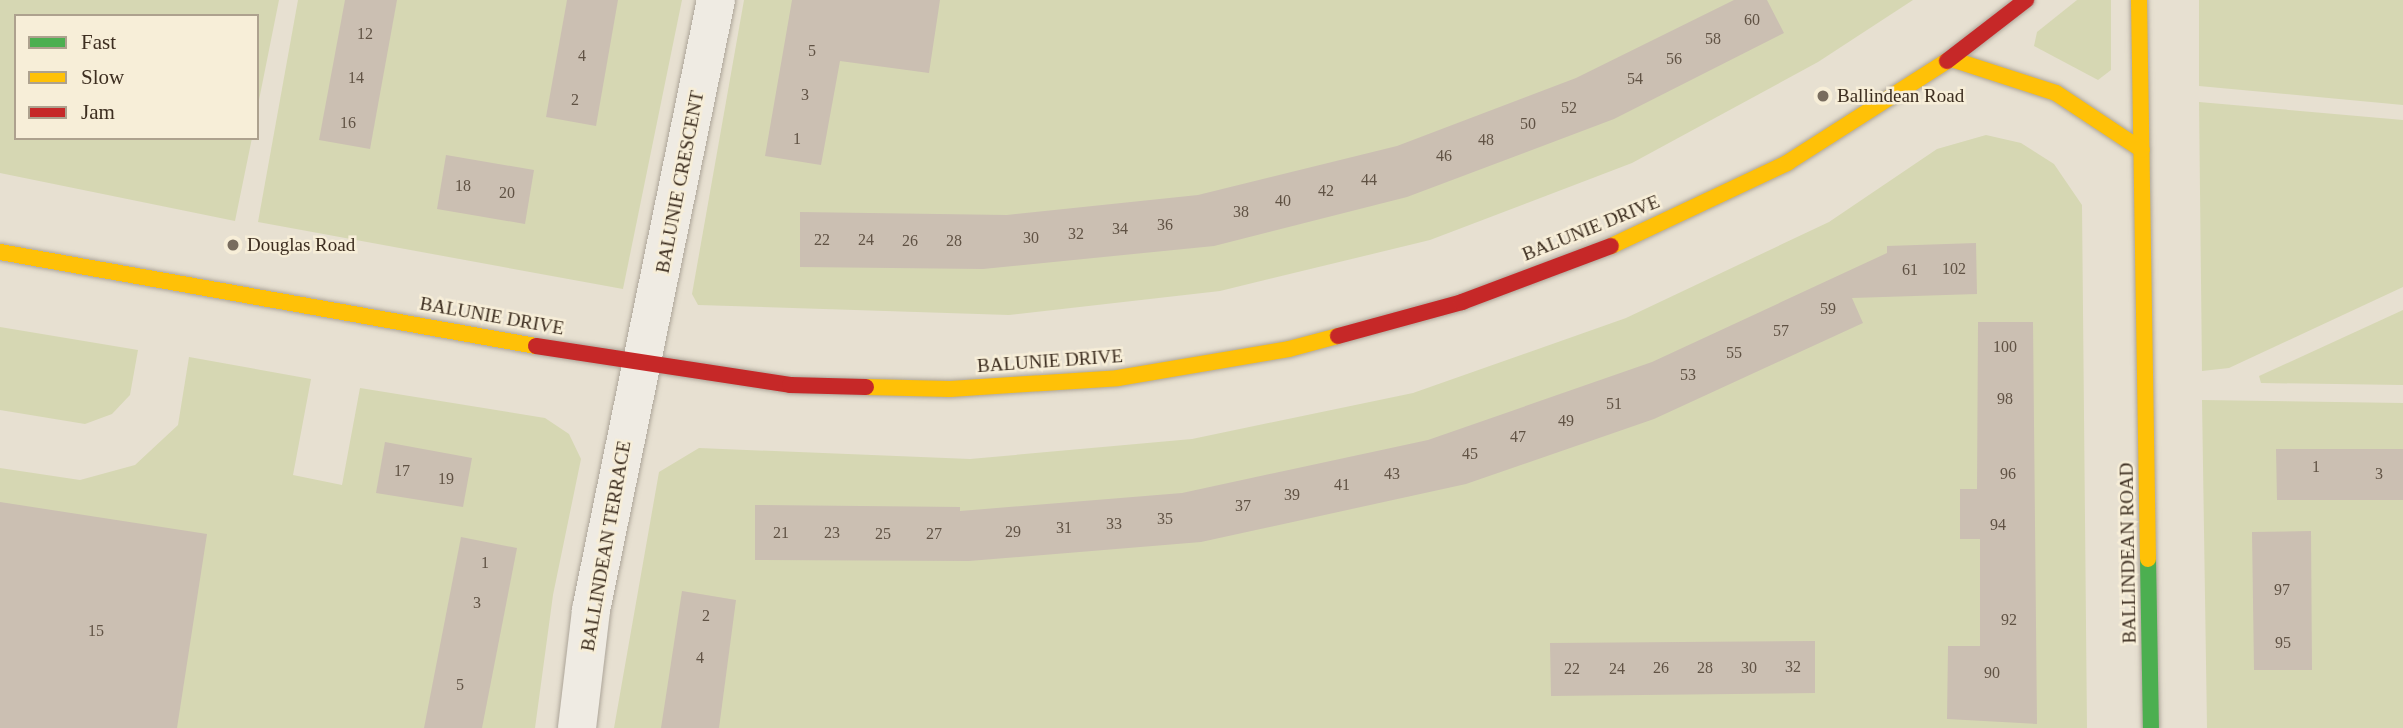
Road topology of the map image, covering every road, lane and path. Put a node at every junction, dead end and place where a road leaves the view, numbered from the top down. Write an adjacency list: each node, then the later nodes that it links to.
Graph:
1 (716, 0): 7 (street, BALUNIE CRESCENT)
2 (2026, 0): 4 (street, BALUNIE DRIVE)
3 (2139, 0): 5 (street, BALLINDEAN ROAD)
4 (1951, 59): 5 (street); 7 (street, BALUNIE DRIVE)
5 (2142, 150): 9 (street, BALLINDEAN ROAD)
6 (0, 252): 7 (street, BALUNIE DRIVE)
7 (642, 365): 8 (street, BALLINDEAN TERRACE)
8 (577, 728)
9 (2151, 728)

